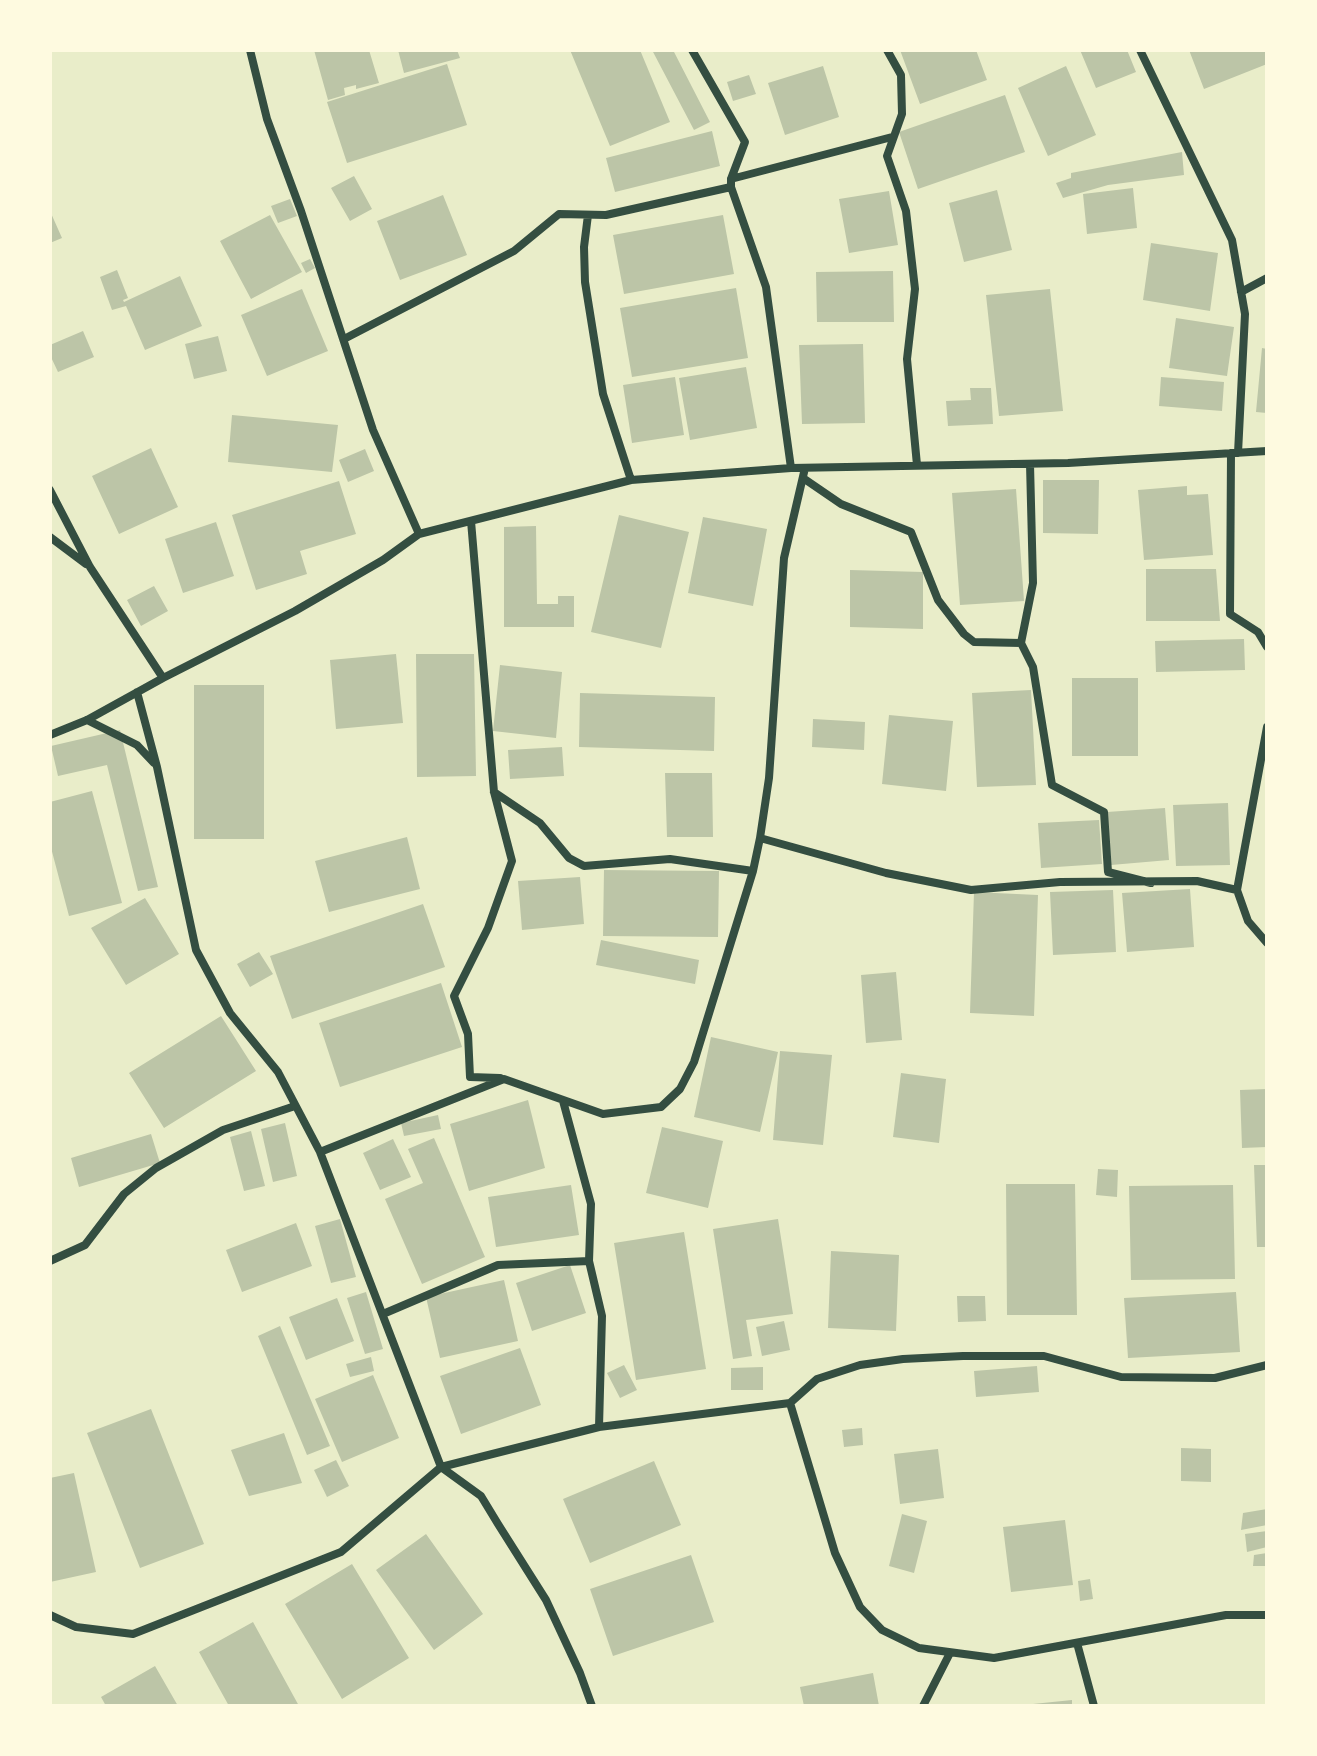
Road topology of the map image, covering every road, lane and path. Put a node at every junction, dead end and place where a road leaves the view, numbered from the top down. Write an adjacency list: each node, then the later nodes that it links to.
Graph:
1 (250, 50): 10 (street)
2 (692, 50): 6 (street)
3 (887, 50): 5 (street)
4 (1140, 50): 9 (street)
5 (892, 137): 6 (street); 14 (street)
6 (731, 183): 7 (street); 15 (street)
7 (588, 215): 10 (street); 18 (street)
8 (1267, 278): 9 (street)
9 (1241, 292): 12 (street)
10 (344, 339): 21 (street)
11 (1267, 451): 12 (street)
12 (1235, 453): 13 (street); 25 (street)
13 (1030, 464): 14 (street); 24 (street)
14 (917, 465): 16 (street)
15 (791, 468): 16 (street); 18 (street)
16 (805, 468): 17 (street)
17 (803, 478): 24 (street); 33 (street)
18 (631, 480): 20 (street)
19 (50, 490): 23 (street)
20 (471, 521): 21 (street); 32 (street)
21 (419, 534): 26 (street)
22 (50, 537): 23 (street)
23 (90, 567): 26 (street)
24 (1021, 643): 35 (street)
25 (1267, 647)
26 (163, 678): 27 (street)
27 (137, 692): 28 (street); 31 (street)
28 (87, 720): 30 (street); 31 (street)
29 (1267, 727): 36 (street)
30 (50, 735)
31 (157, 767): 40 (street)
32 (494, 792): 34 (street); 38 (street)
33 (760, 838): 34 (street); 35 (street)
34 (753, 871): 39 (street)
35 (1151, 883): 36 (street)
36 (1237, 890): 37 (street)
37 (1267, 943)
38 (504, 1079): 39 (street); 41 (street)
39 (563, 1101): 43 (street)
40 (295, 1106): 41 (street); 42 (street)
41 (320, 1152): 44 (street)
42 (50, 1261)
43 (589, 1261): 44 (street); 47 (street)
44 (383, 1314): 48 (street)
45 (1267, 1365): 46 (street)
46 (790, 1403): 47 (street); 52 (street)
47 (599, 1427): 48 (street)
48 (441, 1467): 49 (street); 53 (street)
49 (50, 1615)
50 (1267, 1615): 51 (street)
51 (1077, 1643): 52 (street); 55 (street)
52 (950, 1653): 54 (street)
53 (592, 1706)
54 (923, 1706)
55 (1094, 1706)

